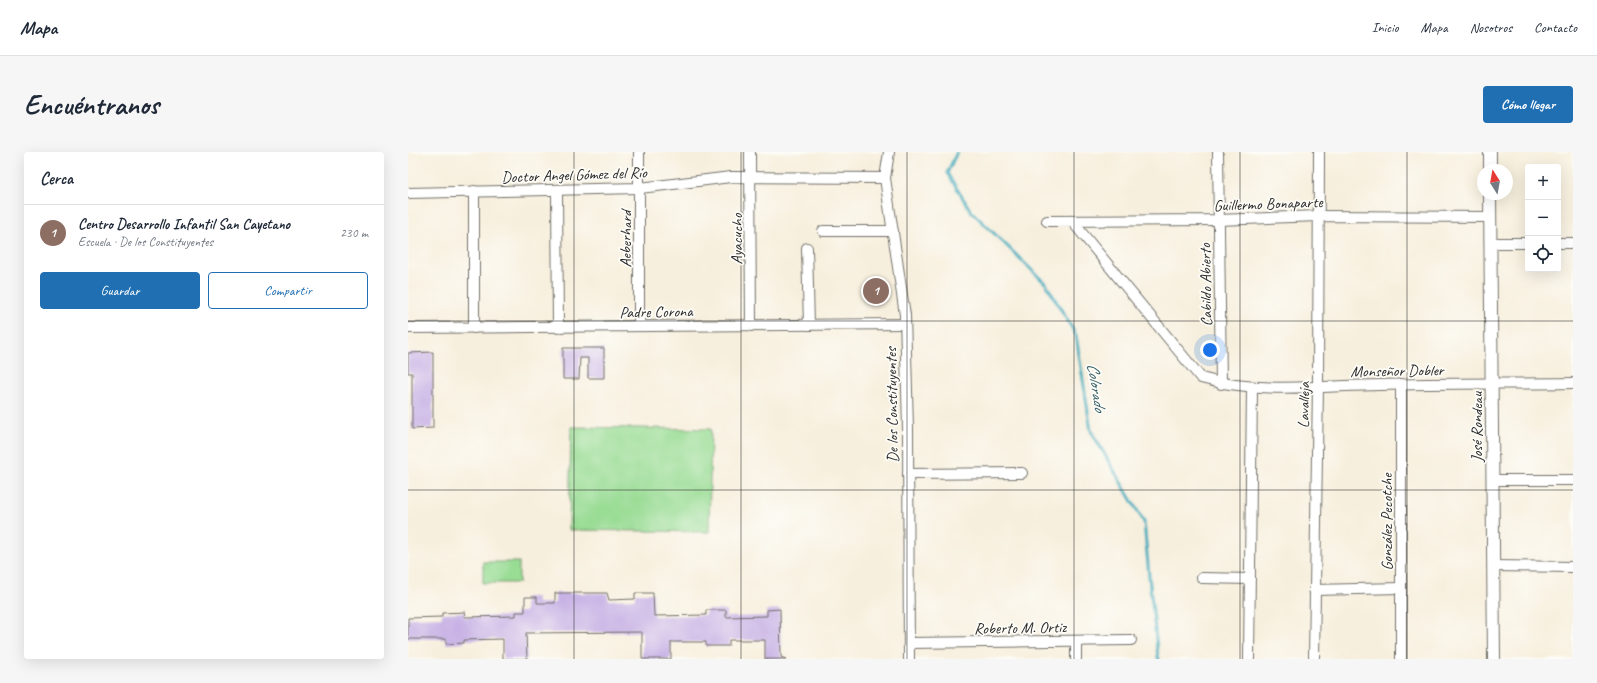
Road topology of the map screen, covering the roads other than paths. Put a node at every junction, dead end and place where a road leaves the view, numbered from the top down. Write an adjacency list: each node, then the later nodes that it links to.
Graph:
1 (640, 152): 10 (street, Aeberhard)
2 (750, 152): 8 (street, Ayacucho)
3 (889, 152): 9 (street, De los Constituyentes)
4 (1218, 152): 17 (street, Cabildo Abierto)
5 (1319, 152): 15 (street, Lavalleja)
6 (1490, 152): 7 (street)
7 (1490, 164)
8 (751, 177): 9 (street, Doctor Angel Gómez del Río); 10 (street, Doctor Angel Gómez del Río); 30 (street, Ayacucho)
9 (885, 178): 21 (street, De los Constituyentes)
10 (640, 188): 12 (street, Doctor Angel Gómez del Río); 29 (street, Aeberhard)
11 (474, 191): 12 (street, Doctor Angel Gómez del Río); 13 (street, Doctor Angel Gómez del Río); 32 (street)
12 (557, 191): 33 (street)
13 (408, 193)
14 (1490, 200): 16 (street, José Rondeau)
15 (1318, 216): 16 (street, Guillermo Bonaparte); 17 (street, Guillermo Bonaparte); 38 (street, Lavalleja)
16 (1490, 217): 23 (street, José Rondeau)
17 (1218, 220): 19 (street, Guillermo Bonaparte); 35 (street, Cabildo Abierto)
18 (1047, 221): 19 (street, Guillermo Bonaparte)
19 (1072, 221): 35 (street)
20 (823, 231): 21 (street)
21 (893, 231): 27 (street, De los Constituyentes)
22 (1573, 242): 25 (street)
23 (1491, 243): 24 (street); 37 (street, José Rondeau)
24 (1525, 243)
25 (1561, 243)
26 (807, 248): 28 (street)
27 (905, 324): 28 (street, Padre Corona); 40 (street, De los Constituyentes)
28 (809, 325): 30 (street, Padre Corona)
29 (639, 326): 30 (street, Padre Corona); 33 (street, Padre Corona)
30 (751, 326)
31 (408, 328): 32 (street, Padre Corona)
32 (474, 328): 33 (street, Padre Corona)
33 (558, 328)
34 (1573, 383): 37 (street, Monseñor Dobler)
35 (1222, 384): 39 (street, Monseñor Dobler)
36 (1401, 384): 37 (street, Monseñor Dobler); 38 (street, Monseñor Dobler); 48 (street, González Pecotche)
37 (1492, 384): 42 (street, José Rondeau)
38 (1318, 386): 39 (street, Monseñor Dobler); 49 (street, Lavalleja)
39 (1252, 388): 47 (street)
40 (908, 474): 41 (street); 52 (street, De los Constituyentes)
41 (1022, 474)
42 (1493, 480): 43 (street); 44 (street, José Rondeau)
43 (1573, 480)
44 (1493, 566): 45 (street); 58 (street, José Rondeau)
45 (1573, 567)
46 (1202, 578): 47 (street)
47 (1250, 579): 55 (street)
48 (1401, 588): 49 (street); 57 (street, González Pecotche)
49 (1314, 590): 56 (street, Lavalleja)
50 (1131, 640): 51 (street, Roberto M. Ortiz)
51 (1076, 642): 52 (street, Roberto M. Ortiz); 54 (street)
52 (909, 643): 53 (street, De los Constituyentes)
53 (909, 659)
54 (1076, 659)
55 (1249, 659)
56 (1314, 659)
57 (1401, 659)
58 (1494, 659)

